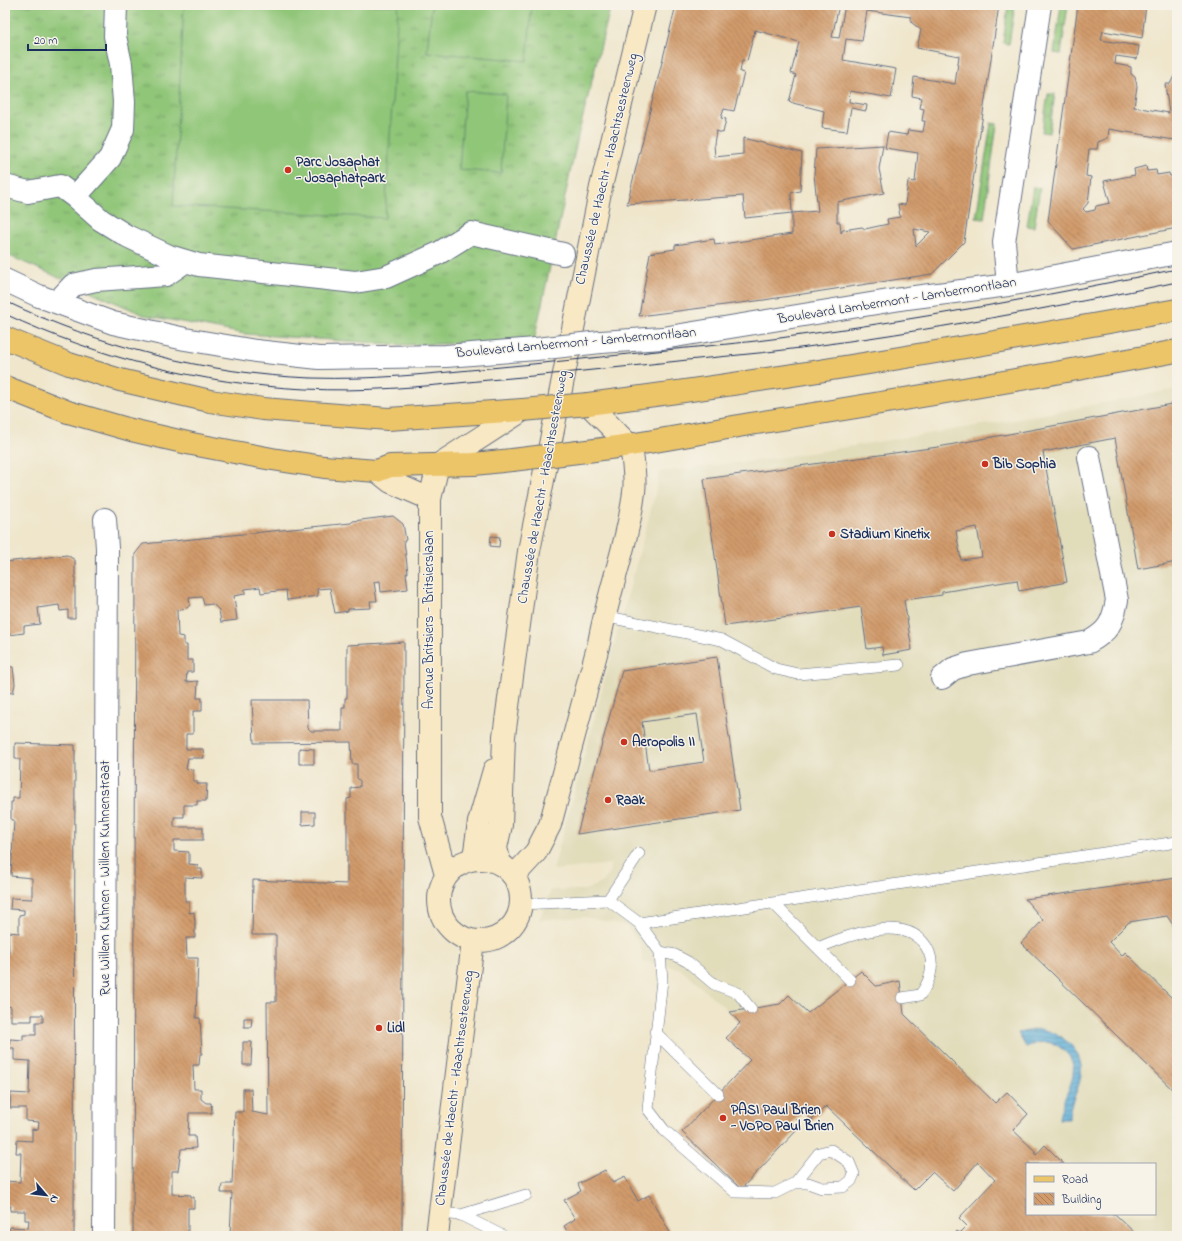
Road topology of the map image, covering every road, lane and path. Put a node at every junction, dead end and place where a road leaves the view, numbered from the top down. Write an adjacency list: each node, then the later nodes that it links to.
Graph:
1 (116, 5): 5 (street)
2 (645, 5): 27 (street, Chaussée de Haecht - Haachtsesteenweg)
3 (1040, 5): 10 (street)
4 (5, 186): 5 (street)
5 (75, 197): 8 (street)
6 (1177, 253): 10 (street, Boulevard Lambermont - Lambermontlaan)
7 (563, 254): 8 (street)
8 (186, 261): 11 (street)
9 (5, 280): 11 (street, Boulevard Lambermont - Lambermontlaan)
10 (1008, 285): 11 (street, Boulevard Lambermont - Lambermontlaan, bridge)
11 (57, 302)
12 (1177, 310): 16 (main road)
13 (5, 338): 17 (main road)
14 (1177, 351): 18 (main road)
15 (5, 387): 21 (main road)
16 (588, 404): 17 (main road, bridge); 18 (street)
17 (523, 410): 20 (street)
18 (631, 446): 20 (main road, bridge); 24 (street)
19 (1089, 457): 26 (street)
20 (438, 465): 21 (main road); 22 (street, Avenue Britsiers - Britsierslaan)
21 (377, 471): 22 (street)
22 (430, 499): 32 (street, Avenue Britsiers - Britsierslaan)
23 (105, 519): 48 (street, Rue Willem Kuhnen - Willem Kuhnenstraat)
24 (604, 616): 25 (lane); 31 (street)
25 (899, 665)
26 (942, 678)
27 (504, 736): 30 (street, Chaussée de Haecht - Haachtsesteenweg); 31 (street, Chaussée de Haecht - Haachtsesteenweg)
28 (1177, 842): 34 (lane)
29 (639, 853): 33 (lane)
30 (472, 860): 31 (street); 32 (street)
31 (507, 870): 35 (street, Chaussée de Haecht - Haachtsesteenweg)
32 (446, 875): 37 (street)
33 (608, 900): 35 (lane); 36 (lane)
34 (773, 903): 36 (lane); 38 (lane)
35 (521, 904): 37 (street)
36 (639, 923): 39 (lane)
37 (473, 941): 47 (street, Chaussée de Haecht - Haachtsesteenweg)
38 (818, 948): 40 (lane); 41 (lane)
39 (660, 952): 42 (lane); 43 (lane)
40 (850, 980)
41 (902, 998)
42 (751, 1009)
43 (655, 1032): 44 (lane); 45 (lane)
44 (718, 1094)
45 (795, 1183): 45 (lane)
46 (526, 1195): 47 (lane)
47 (450, 1214): 49 (street, Chaussée de Haecht - Haachtsesteenweg); 50 (lane)
48 (104, 1236)
49 (437, 1236)
50 (503, 1236)

